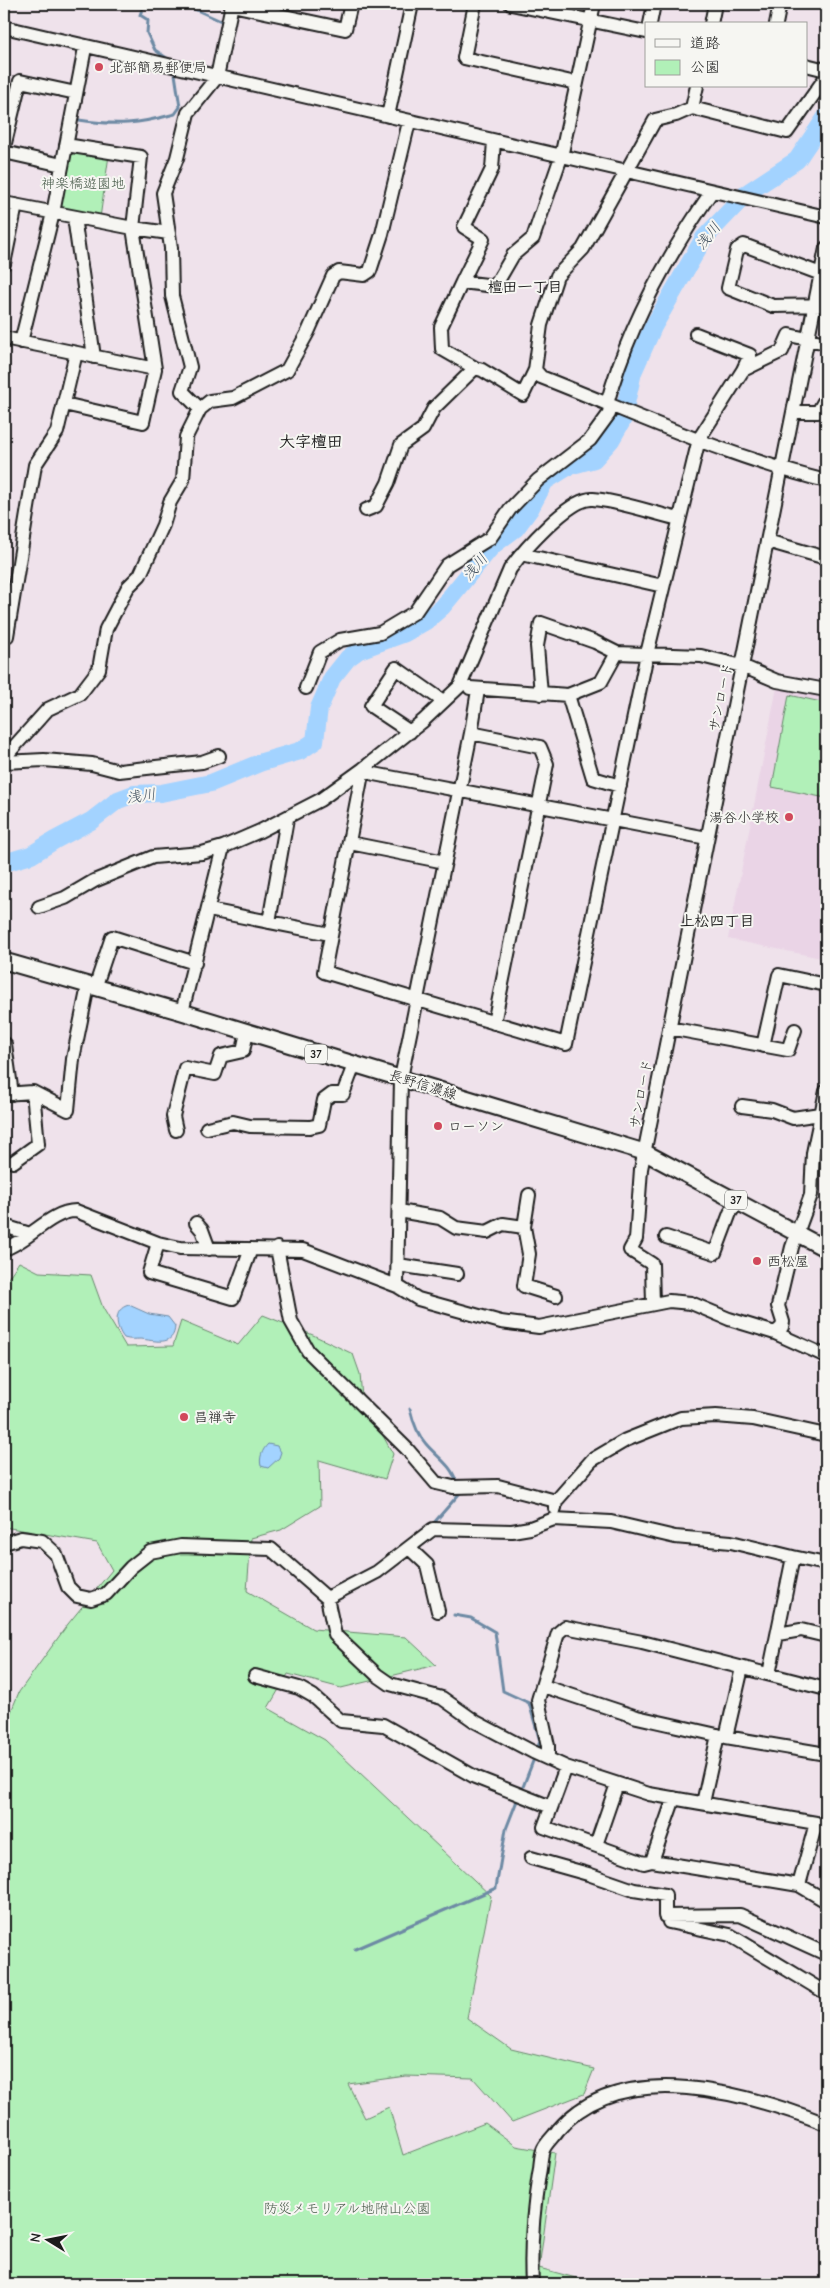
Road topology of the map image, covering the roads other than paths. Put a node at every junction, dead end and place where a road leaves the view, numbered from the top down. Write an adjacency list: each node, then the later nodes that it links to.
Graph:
1 (232, 4): 11 (street); 21 (street)
2 (351, 4): 11 (street)
3 (412, 4): 27 (street)
4 (475, 4): 23 (street)
5 (511, 4): 10 (street)
6 (594, 4): 12 (street)
7 (654, 4): 13 (street)
8 (715, 4): 14 (street)
9 (780, 4): 15 (street)
10 (534, 6): 12 (street)
11 (291, 10)
12 (590, 22): 17 (street); 23 (street)
13 (650, 22)
14 (711, 22)
15 (776, 22)
16 (4, 27): 18 (street)
17 (645, 32)
18 (85, 48): 21 (street); 25 (street)
19 (808, 66): 20 (street)
20 (826, 70)
21 (217, 77): 27 (street); 42 (street)
22 (826, 77): 26 (street)
23 (576, 83): 33 (street)
24 (697, 88): 26 (street)
25 (76, 93): 30 (street); 31 (street)
26 (692, 108): 35 (street)
27 (388, 116): 28 (street)
28 (409, 122): 29 (street); 62 (street)
29 (494, 142): 33 (street); 46 (street)
30 (66, 145): 34 (street); 41 (street)
31 (4, 147)
32 (4, 152): 34 (street)
33 (561, 157): 35 (street); 46 (street)
34 (62, 165): 38 (street)
35 (626, 171): 36 (street); 57 (street)
36 (715, 192): 40 (street); 61 (street)
37 (10, 204): 38 (street); 44 (street)
38 (53, 213): 39 (street); 51 (street)
39 (74, 217): 41 (street); 54 (street)
40 (826, 218)
41 (133, 228): 42 (street); 56 (street)
42 (169, 233): 62 (street)
43 (826, 248): 45 (street, サンロード)
44 (4, 264)
45 (821, 274): 47 (street, サンロード); 47 (street)
46 (462, 282): 55 (street)
47 (821, 304): 50 (street, サンロード)
48 (696, 334): 58 (street)
49 (4, 338): 51 (street)
50 (809, 339): 52 (street); 58 (street); 63 (street, サンロード)
51 (21, 342): 53 (street)
52 (826, 343)
53 (76, 353): 54 (street); 60 (street)
54 (94, 357): 56 (street)
55 (475, 368): 57 (street); 67 (street)
56 (155, 369): 60 (street)
57 (535, 370): 61 (street)
58 (743, 370): 64 (street)
59 (826, 398): 63 (street)
60 (64, 404): 73 (street)
61 (610, 405): 64 (street); 78 (street)
62 (200, 409): 87 (street)
63 (794, 412): 65 (street, サンロード)
64 (699, 439): 65 (street); 68 (street)
65 (781, 470): 66 (street); 69 (street, サンロード)
66 (826, 481)
67 (366, 510)
68 (679, 519): 70 (street); 72 (street)
69 (767, 541): 71 (street); 76 (street, サンロード)
70 (521, 554): 72 (street); 77 (street)
71 (826, 558)
72 (663, 586): 75 (street)
73 (4, 636)
74 (618, 653): 75 (street); 81 (street); 82 (street)
75 (647, 654): 76 (street); 89 (street)
76 (742, 666): 80 (street); 94 (street, サンロード)
77 (460, 686): 79 (street); 83 (street)
78 (306, 688)
79 (478, 690): 81 (street); 85 (street)
80 (826, 690)
81 (541, 694): 82 (street)
82 (568, 695): 89 (street)
83 (443, 701): 84 (street); 84 (street)
84 (410, 732): 88 (street)
85 (472, 733): 90 (street); 91 (street)
86 (219, 756): 87 (street)
87 (4, 760)
88 (363, 769): 90 (street); 92 (street); 95 (street)
89 (620, 786): 93 (street)
90 (460, 790): 91 (street); 97 (street)
91 (539, 805): 93 (street); 108 (street)
92 (287, 819): 96 (street); 100 (street)
93 (613, 819): 94 (street); 108 (street)
94 (707, 838): 109 (street, サンロード)
95 (350, 843): 97 (street); 101 (street)
96 (223, 847): 98 (street); 99 (street)
97 (445, 862): 106 (street)
98 (39, 907)
99 (209, 910): 100 (street); 103 (street)
100 (269, 922): 101 (street)
101 (330, 934): 106 (street)
102 (4, 962): 105 (main road, 長野信濃線 / 37)
103 (195, 963): 105 (street); 107 (street)
104 (826, 985): 113 (street)
105 (92, 987): 107 (main road, 長野信濃線 / 37); 117 (street)
106 (418, 999): 108 (street); 115 (street)
107 (182, 1012): 111 (main road, 長野信濃線 / 37)
108 (494, 1023)
109 (669, 1028): 113 (street); 123 (street, サンロード)
110 (795, 1030): 113 (street)
111 (247, 1032): 114 (main road, 長野信濃線 / 37); 122 (street)
112 (5, 1044): 118 (street)
113 (763, 1046)
114 (354, 1065): 115 (main road, 長野信濃線 / 37); 121 (street)
115 (401, 1078): 123 (main road, 長野信濃線 / 37); 127 (street)
116 (826, 1091): 120 (street)
117 (33, 1092): 118 (street); 124 (street)
118 (8, 1094)
119 (742, 1106): 120 (street)
120 (823, 1115): 131 (street)
121 (206, 1128)
122 (176, 1130)
123 (644, 1152): 126 (main road, 長野信濃線 / 37); 144 (street, サンロード)
124 (14, 1162)
125 (529, 1195): 130 (street)
126 (738, 1201): 131 (main road, 長野信濃線 / 37); 133 (street)
127 (399, 1211): 130 (street); 140 (street)
128 (196, 1223): 137 (street)
129 (4, 1226): 132 (street)
130 (524, 1227): 143 (street)
131 (797, 1233): 139 (main road, 長野信濃線 / 37); 145 (street)
132 (30, 1234): 134 (street); 136 (street)
133 (666, 1237)
134 (158, 1244): 137 (street); 138 (street)
135 (277, 1248): 138 (street); 142 (street); 148 (street)
136 (4, 1249)
137 (209, 1249): 138 (street)
138 (252, 1249)
139 (826, 1249)
140 (398, 1265): 141 (street); 142 (street)
141 (457, 1274)
142 (397, 1286): 144 (street)
143 (556, 1296)
144 (653, 1304): 145 (street)
145 (775, 1334): 146 (street)
146 (826, 1356)
147 (826, 1435): 148 (street)
148 (556, 1501): 149 (street)
149 (554, 1519): 151 (street); 152 (street)
150 (4, 1543): 154 (street)
151 (409, 1548): 154 (street); 155 (street)
152 (793, 1557): 153 (street); 156 (street)
153 (826, 1564)
154 (327, 1598): 165 (street)
155 (438, 1611)
156 (778, 1634): 157 (street); 159 (street)
157 (826, 1636)
158 (742, 1668): 159 (street); 161 (street); 163 (street)
159 (769, 1674): 162 (street)
160 (255, 1676): 170 (street)
161 (543, 1686): 163 (street); 165 (street)
162 (826, 1689)
163 (722, 1736): 164 (street); 169 (street)
164 (826, 1754)
165 (548, 1758): 166 (street)
166 (566, 1767): 167 (street); 170 (street)
167 (617, 1784): 168 (street); 172 (street)
168 (674, 1798): 169 (street); 174 (street)
169 (703, 1803): 171 (street)
170 (551, 1807): 172 (street)
171 (821, 1825): 175 (street)
172 (596, 1845): 174 (street)
173 (531, 1858): 177 (street)
174 (652, 1861): 175 (street)
175 (799, 1885): 176 (street)
176 (826, 1901)
177 (666, 1916): 178 (street); 179 (street)
178 (826, 1954)
179 (826, 1993)
180 (826, 2124): 181 (street)
181 (532, 2284)

